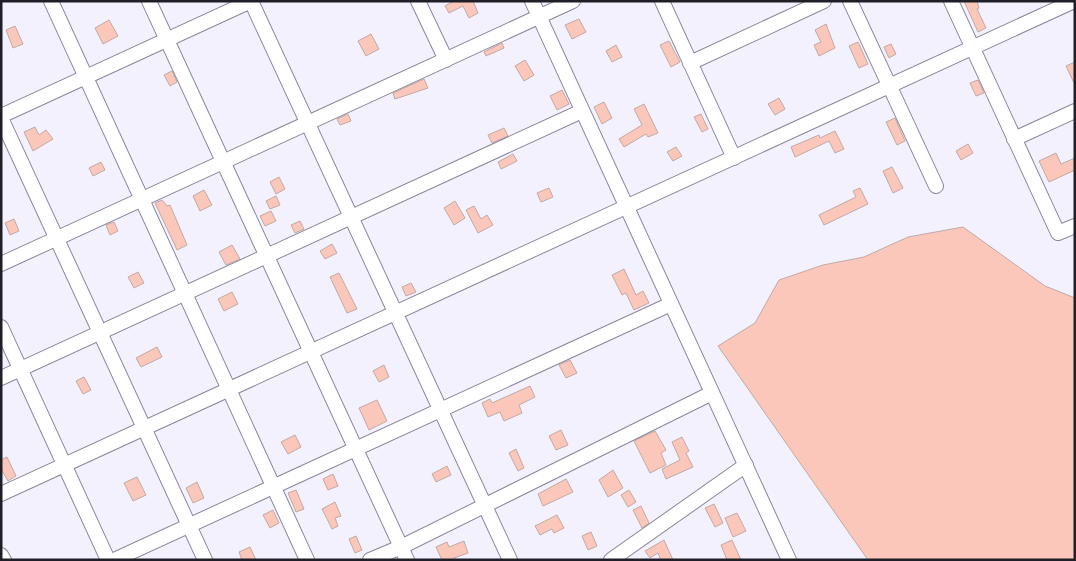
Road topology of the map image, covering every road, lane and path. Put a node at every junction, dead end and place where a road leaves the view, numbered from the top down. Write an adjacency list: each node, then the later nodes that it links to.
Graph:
1 (51, 1): 17 (street)
2 (149, 1): 13 (street)
3 (251, 1): 13 (street); 22 (street)
4 (418, 1): 15 (street)
5 (532, 1): 12 (street)
6 (573, 1): 12 (street)
7 (662, 1): 16 (street)
8 (824, 1): 16 (street)
9 (850, 1): 18 (street)
10 (950, 1): 14 (street)
11 (1074, 1): 14 (street)
12 (540, 17): 15 (street); 19 (street)
13 (166, 40): 17 (street); 25 (street)
14 (972, 48): 18 (street); 23 (street)
15 (446, 60): 22 (street)
16 (690, 63): 24 (street)
17 (85, 78): 21 (street); 27 (street)
18 (890, 86): 24 (street); 26 (street)
19 (582, 111): 28 (street); 29 (street)
20 (1075, 111): 23 (street)
21 (1, 117): 31 (street)
22 (308, 123): 25 (street); 29 (street)
23 (1014, 139): 30 (street)
24 (734, 158): 28 (street)
25 (224, 162): 27 (street); 32 (street)
26 (936, 186)
27 (142, 199): 31 (street); 34 (street)
28 (626, 207): 35 (street); 36 (street)
29 (351, 218): 32 (street); 36 (street)
30 (1075, 226)
31 (58, 238): 33 (street); 38 (street)
32 (266, 256): 34 (street); 39 (street)
33 (1, 264)
34 (184, 294): 38 (street); 42 (street)
35 (671, 304): 43 (street); 44 (street)
36 (395, 313): 39 (street); 44 (street)
37 (1, 327): 40 (street)
38 (100, 333): 40 (street); 45 (street)
39 (311, 352): 42 (street); 46 (street)
40 (20, 369): 41 (street); 47 (street)
41 (1, 378)
42 (229, 390): 45 (street); 49 (street)
43 (712, 393): 48 (street); 51 (street)
44 (441, 410): 46 (street); 51 (street)
45 (144, 428): 47 (street); 52 (street)
46 (356, 449): 49 (street); 53 (street)
47 (64, 465): 50 (street); 56 (street)
48 (746, 465): 62 (street); 63 (street)
49 (274, 487): 52 (street); 59 (street)
50 (1, 494)
51 (486, 506): 53 (street); 61 (street)
52 (189, 525): 57 (street); 58 (street)
53 (404, 553): 60 (street)
54 (1, 555): 55 (street)
55 (4, 560)
56 (108, 560)
57 (114, 560)
58 (205, 560)
59 (307, 560)
60 (370, 560)
61 (510, 560)
62 (611, 560)
63 (789, 560)

